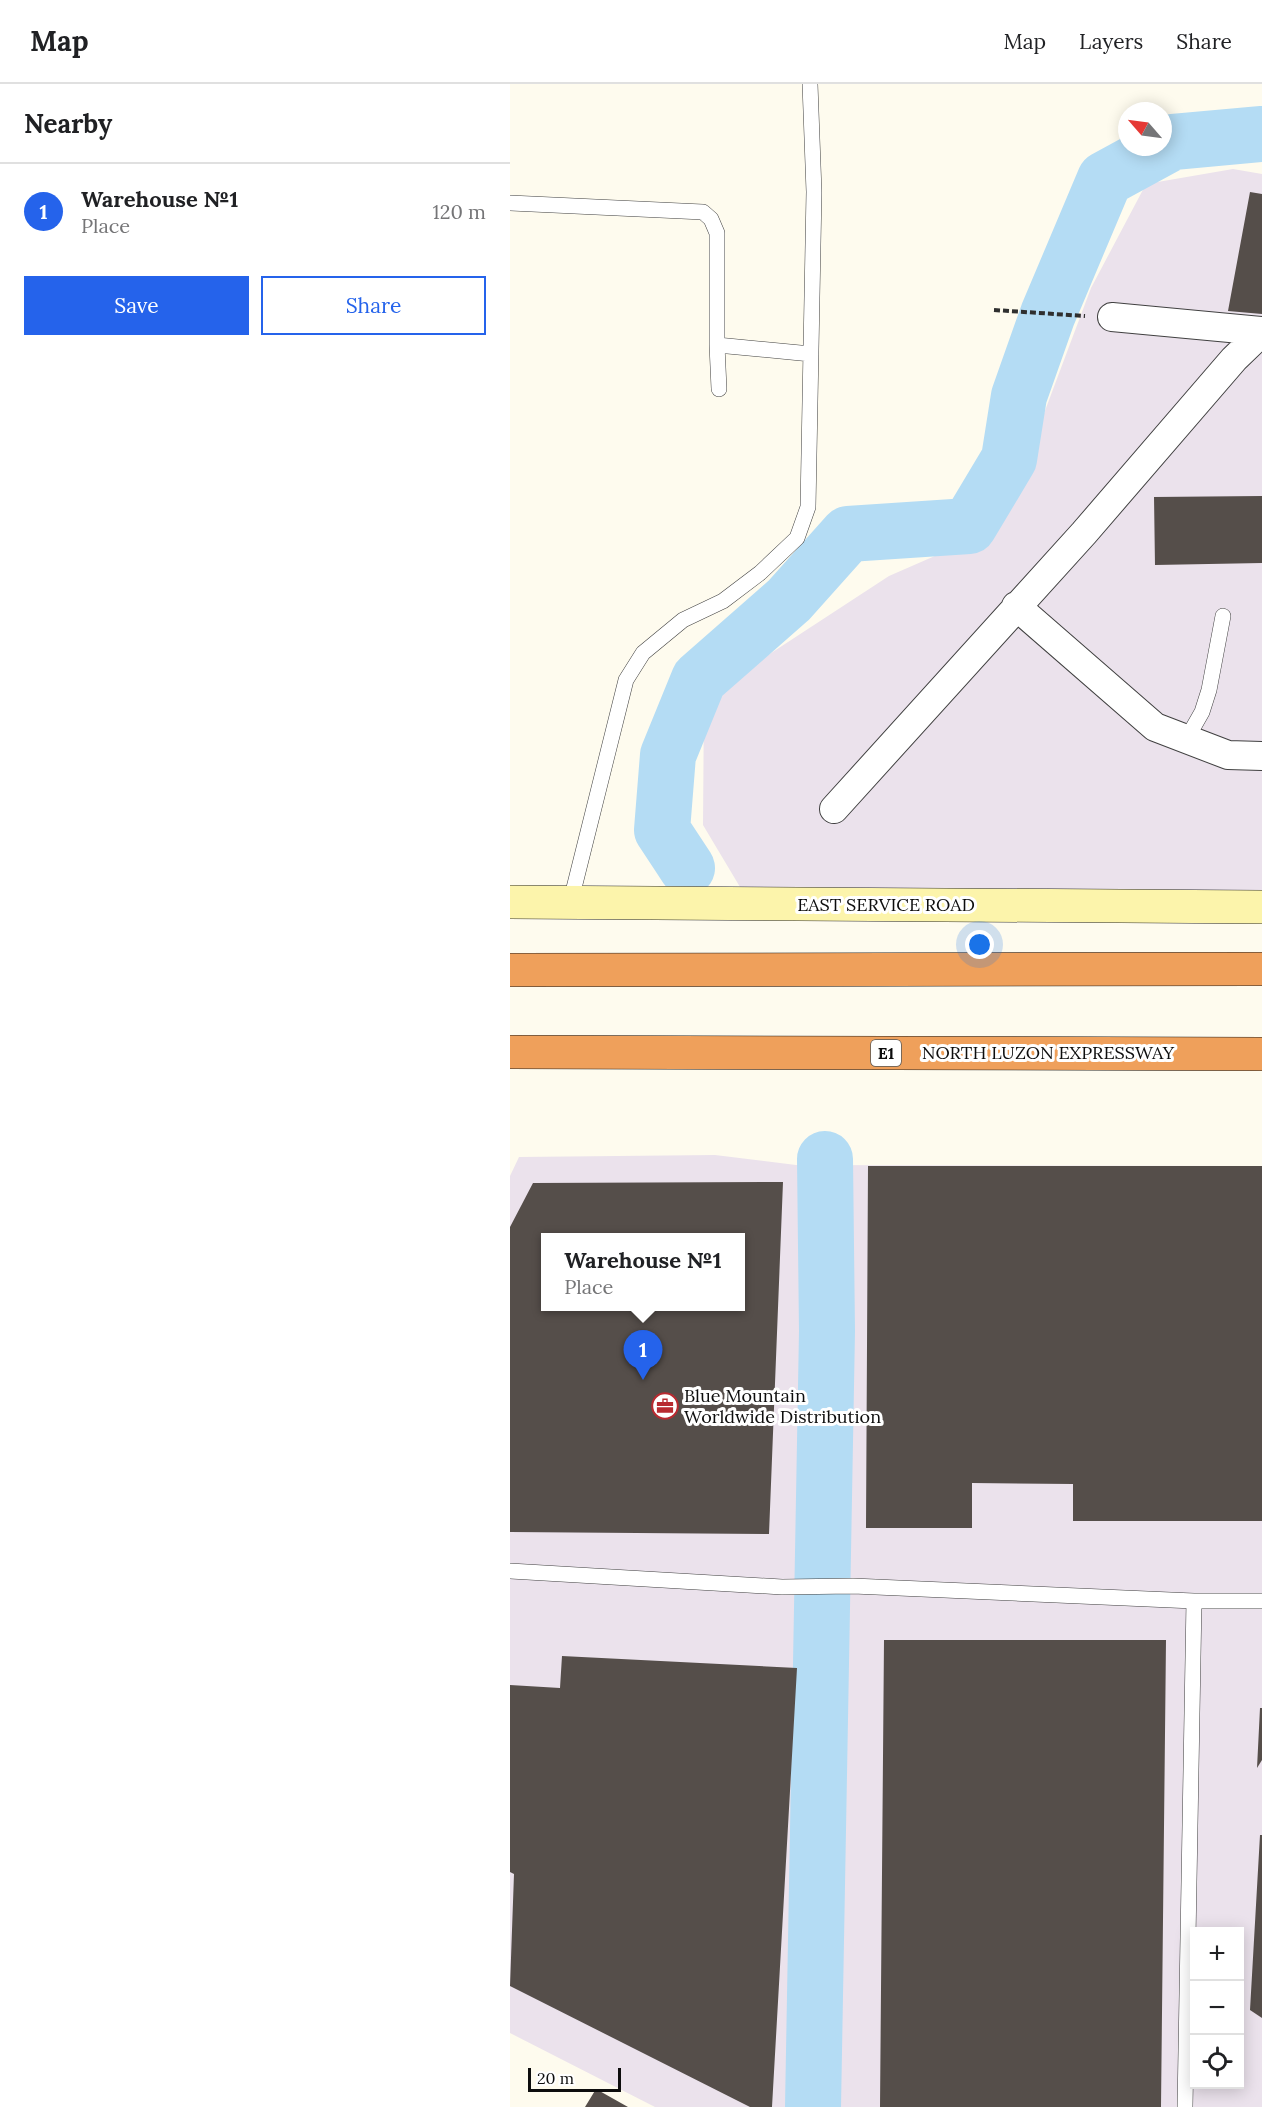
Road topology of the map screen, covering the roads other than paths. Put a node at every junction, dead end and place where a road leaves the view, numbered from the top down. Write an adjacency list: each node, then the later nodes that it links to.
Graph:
1 (810, 84): 6 (lane)
2 (510, 203): 5 (lane)
3 (1112, 317): 4 (street)
4 (1262, 332): 8 (street)
5 (717, 345): 6 (lane); 7 (lane)
6 (811, 354): 14 (lane)
7 (719, 389)
8 (1016, 606): 10 (street); 12 (street)
9 (1223, 616): 10 (lane)
10 (1186, 740): 11 (street)
11 (1262, 756)
12 (834, 809)
13 (510, 902): 14 (street, EAST SERVICE ROAD)
14 (570, 904): 15 (street, EAST SERVICE ROAD)
15 (1262, 907)
16 (1262, 969): 17 (highway)
17 (510, 970)
18 (510, 1052): 19 (highway, NORTH LUZON EXPRESSWAY / E1)
19 (1262, 1054)
20 (510, 1571): 21 (lane)
21 (1194, 1601): 22 (lane); 23 (lane)
22 (1262, 1601)
23 (1185, 2107)

